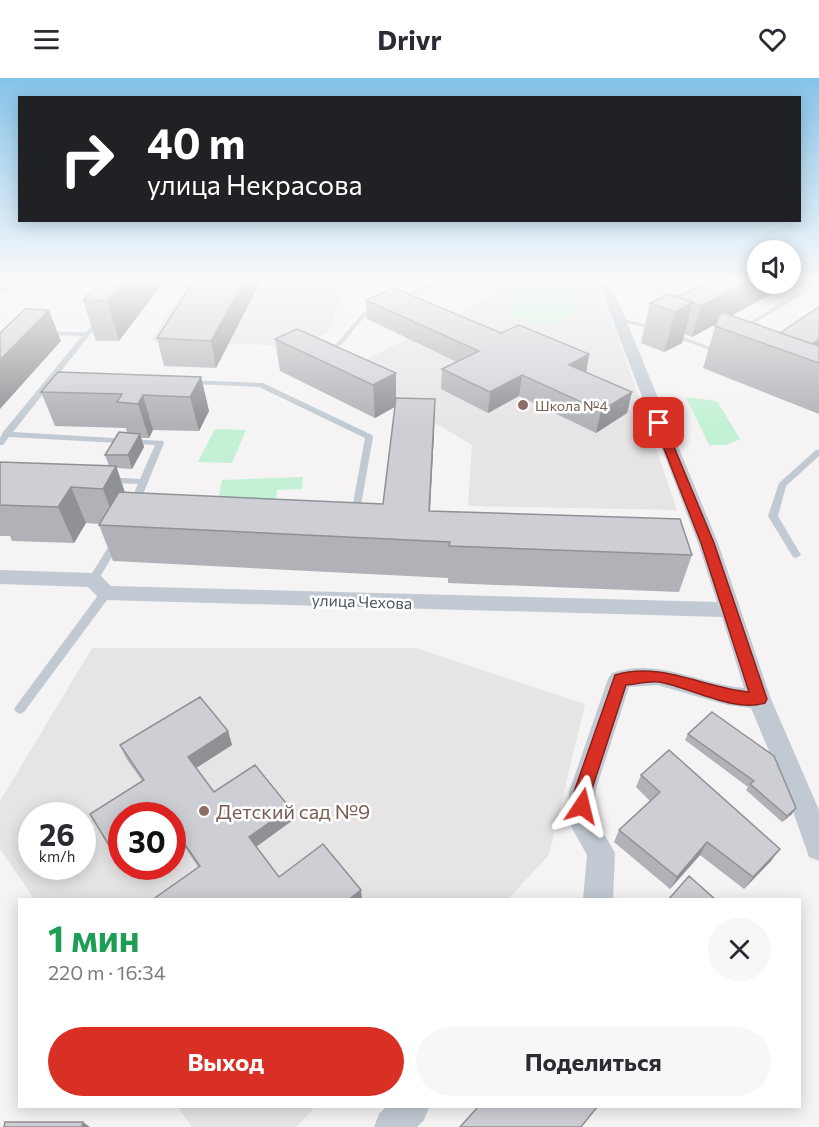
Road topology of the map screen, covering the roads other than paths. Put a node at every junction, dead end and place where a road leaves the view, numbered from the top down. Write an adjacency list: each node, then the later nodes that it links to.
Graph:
1 (92, 328): 7 (lane)
2 (352, 328): 11 (lane)
3 (622, 328): 27 (street)
4 (655, 328): 10 (lane)
5 (742, 328): 8 (lane)
6 (42, 333): 7 (lane)
7 (87, 334): 13 (lane)
8 (729, 336)
9 (719, 342): 10 (lane)
10 (709, 348): 12 (lane)
11 (318, 354)
12 (730, 356)
13 (53, 377): 14 (lane); 16 (lane)
14 (64, 378)
15 (179, 382): 21 (lane)
16 (6, 434): 17 (lane); 20 (lane)
17 (0, 443)
18 (819, 452): 24 (lane)
19 (95, 479): 20 (lane)
20 (143, 482): 22 (lane)
21 (357, 509)
22 (131, 512)
23 (121, 531): 26 (lane)
24 (796, 555)
25 (0, 577): 26 (street, улица Чехова)
26 (100, 587): 27 (street, улица Чехова); 29 (lane)
27 (729, 609): 28 (street)
28 (759, 699): 30 (street); 32 (street)
29 (20, 709)
30 (810, 800): 31 (street)
31 (819, 848)
32 (598, 898)
33 (410, 1108): 34 (street)
34 (392, 1127)

